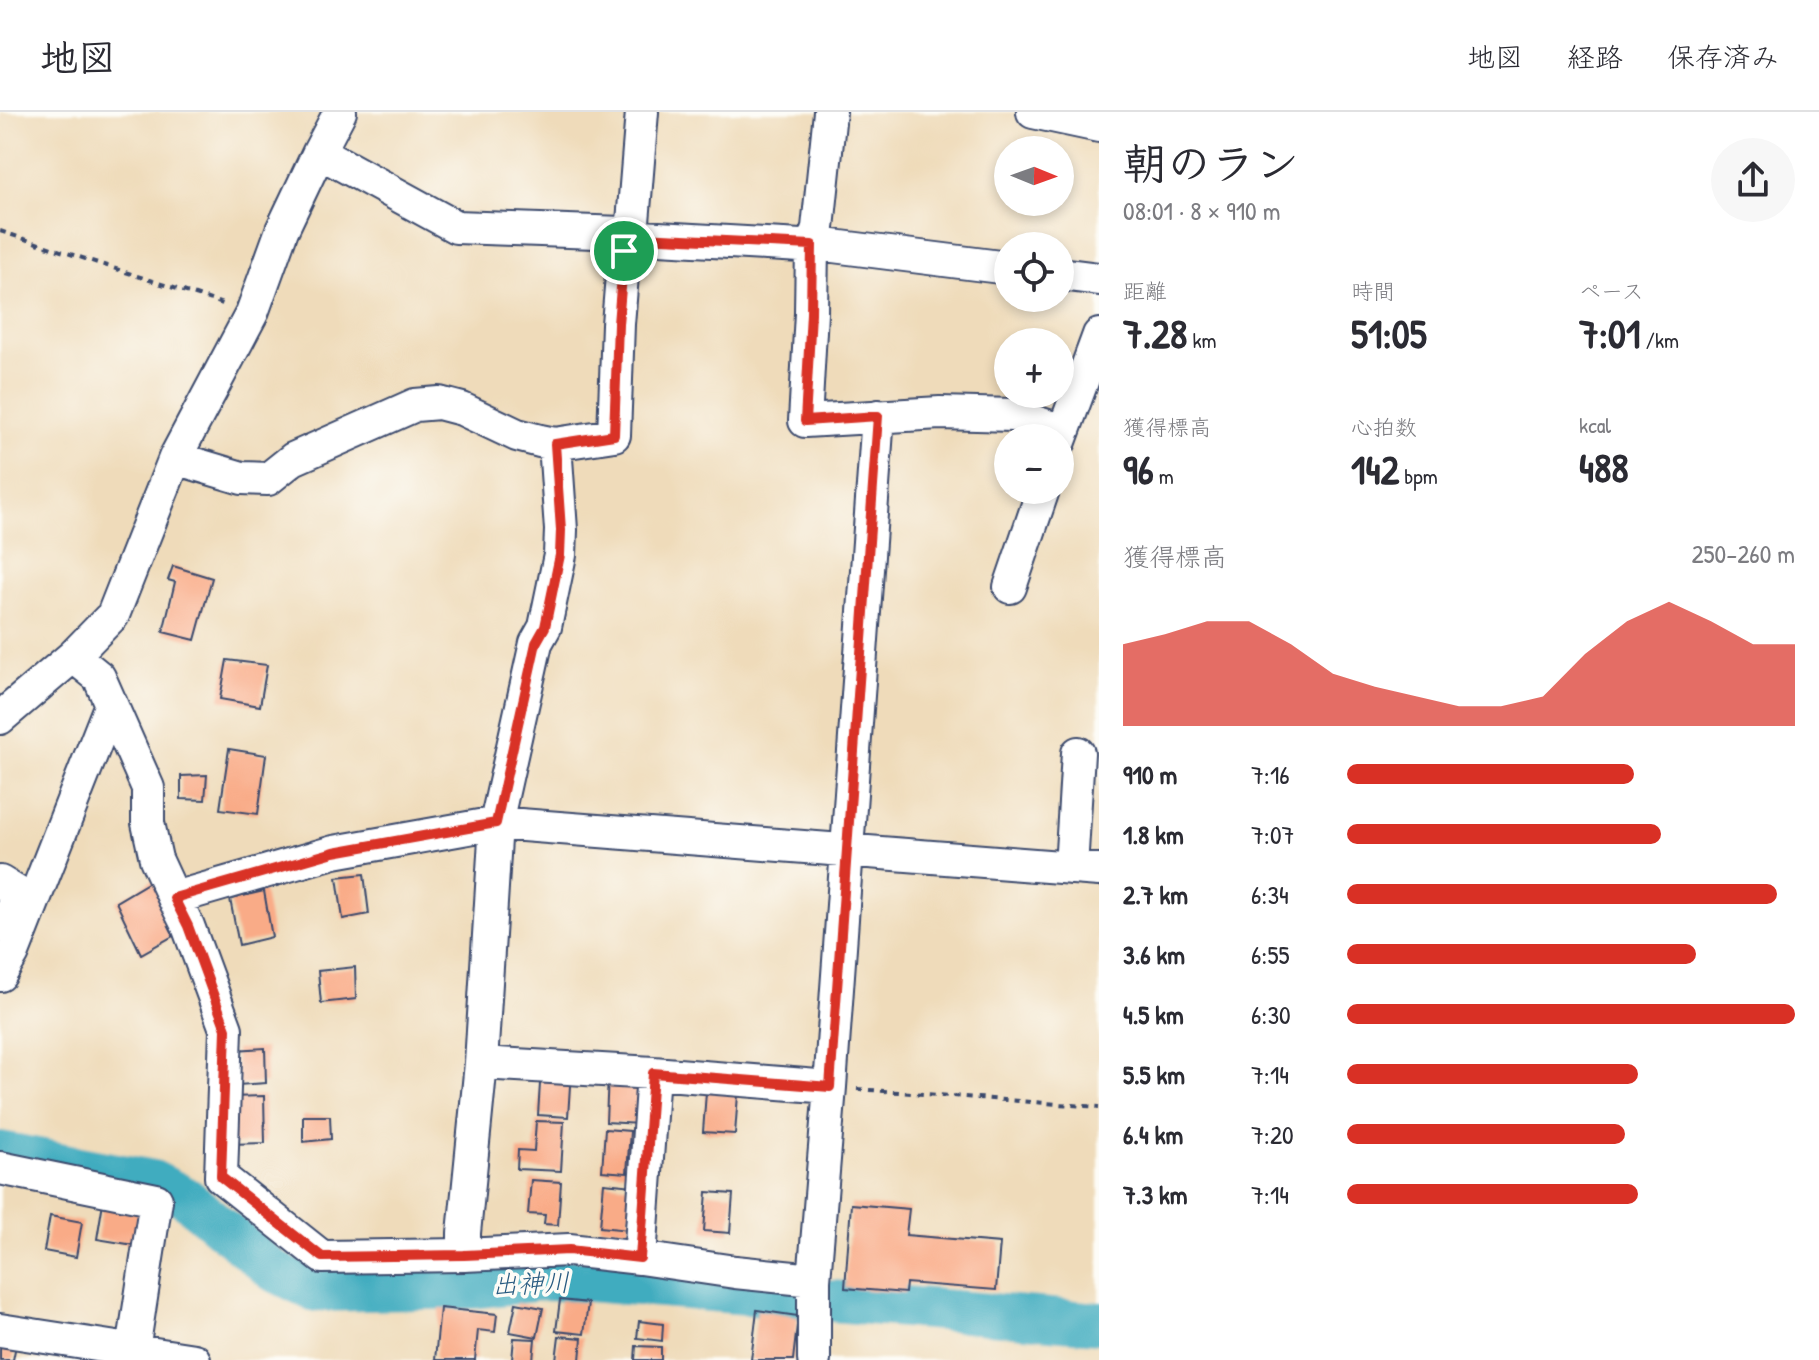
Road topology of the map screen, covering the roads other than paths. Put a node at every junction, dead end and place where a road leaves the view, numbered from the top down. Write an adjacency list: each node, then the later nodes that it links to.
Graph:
1 (340, 112): 6 (street)
2 (642, 112): 7 (street)
3 (830, 112): 8 (street)
4 (1033, 112): 5 (street)
5 (1099, 126)
6 (319, 152): 7 (street); 17 (street)
7 (630, 234): 8 (street); 16 (street)
8 (812, 245): 9 (street); 13 (street)
9 (994, 266)
10 (1074, 276): 11 (street)
11 (1099, 279)
12 (1099, 335): 15 (street)
13 (878, 416): 14 (street); 25 (street)
14 (1034, 424)
15 (1066, 424)
16 (555, 444): 17 (street); 24 (street)
17 (175, 458): 20 (street)
18 (1038, 504): 19 (street)
19 (1010, 587)
20 (73, 656): 21 (street); 22 (street)
21 (7, 703)
22 (111, 704): 28 (street); 30 (street)
23 (1078, 753): 26 (street)
24 (496, 823): 25 (street); 28 (street); 31 (street)
25 (847, 851): 26 (street); 33 (street)
26 (1085, 869)
27 (0, 882): 29 (street)
28 (174, 898): 35 (street)
29 (0, 937)
30 (0, 975)
31 (481, 1063): 32 (street); 35 (street)
32 (653, 1073): 33 (street); 36 (street)
33 (830, 1087): 37 (street)
34 (0, 1168): 39 (street)
35 (464, 1255): 36 (street)
36 (640, 1258): 37 (street)
37 (814, 1295): 41 (street)
38 (0, 1330): 39 (street)
39 (133, 1350): 40 (street)
40 (194, 1360)
41 (814, 1360)

